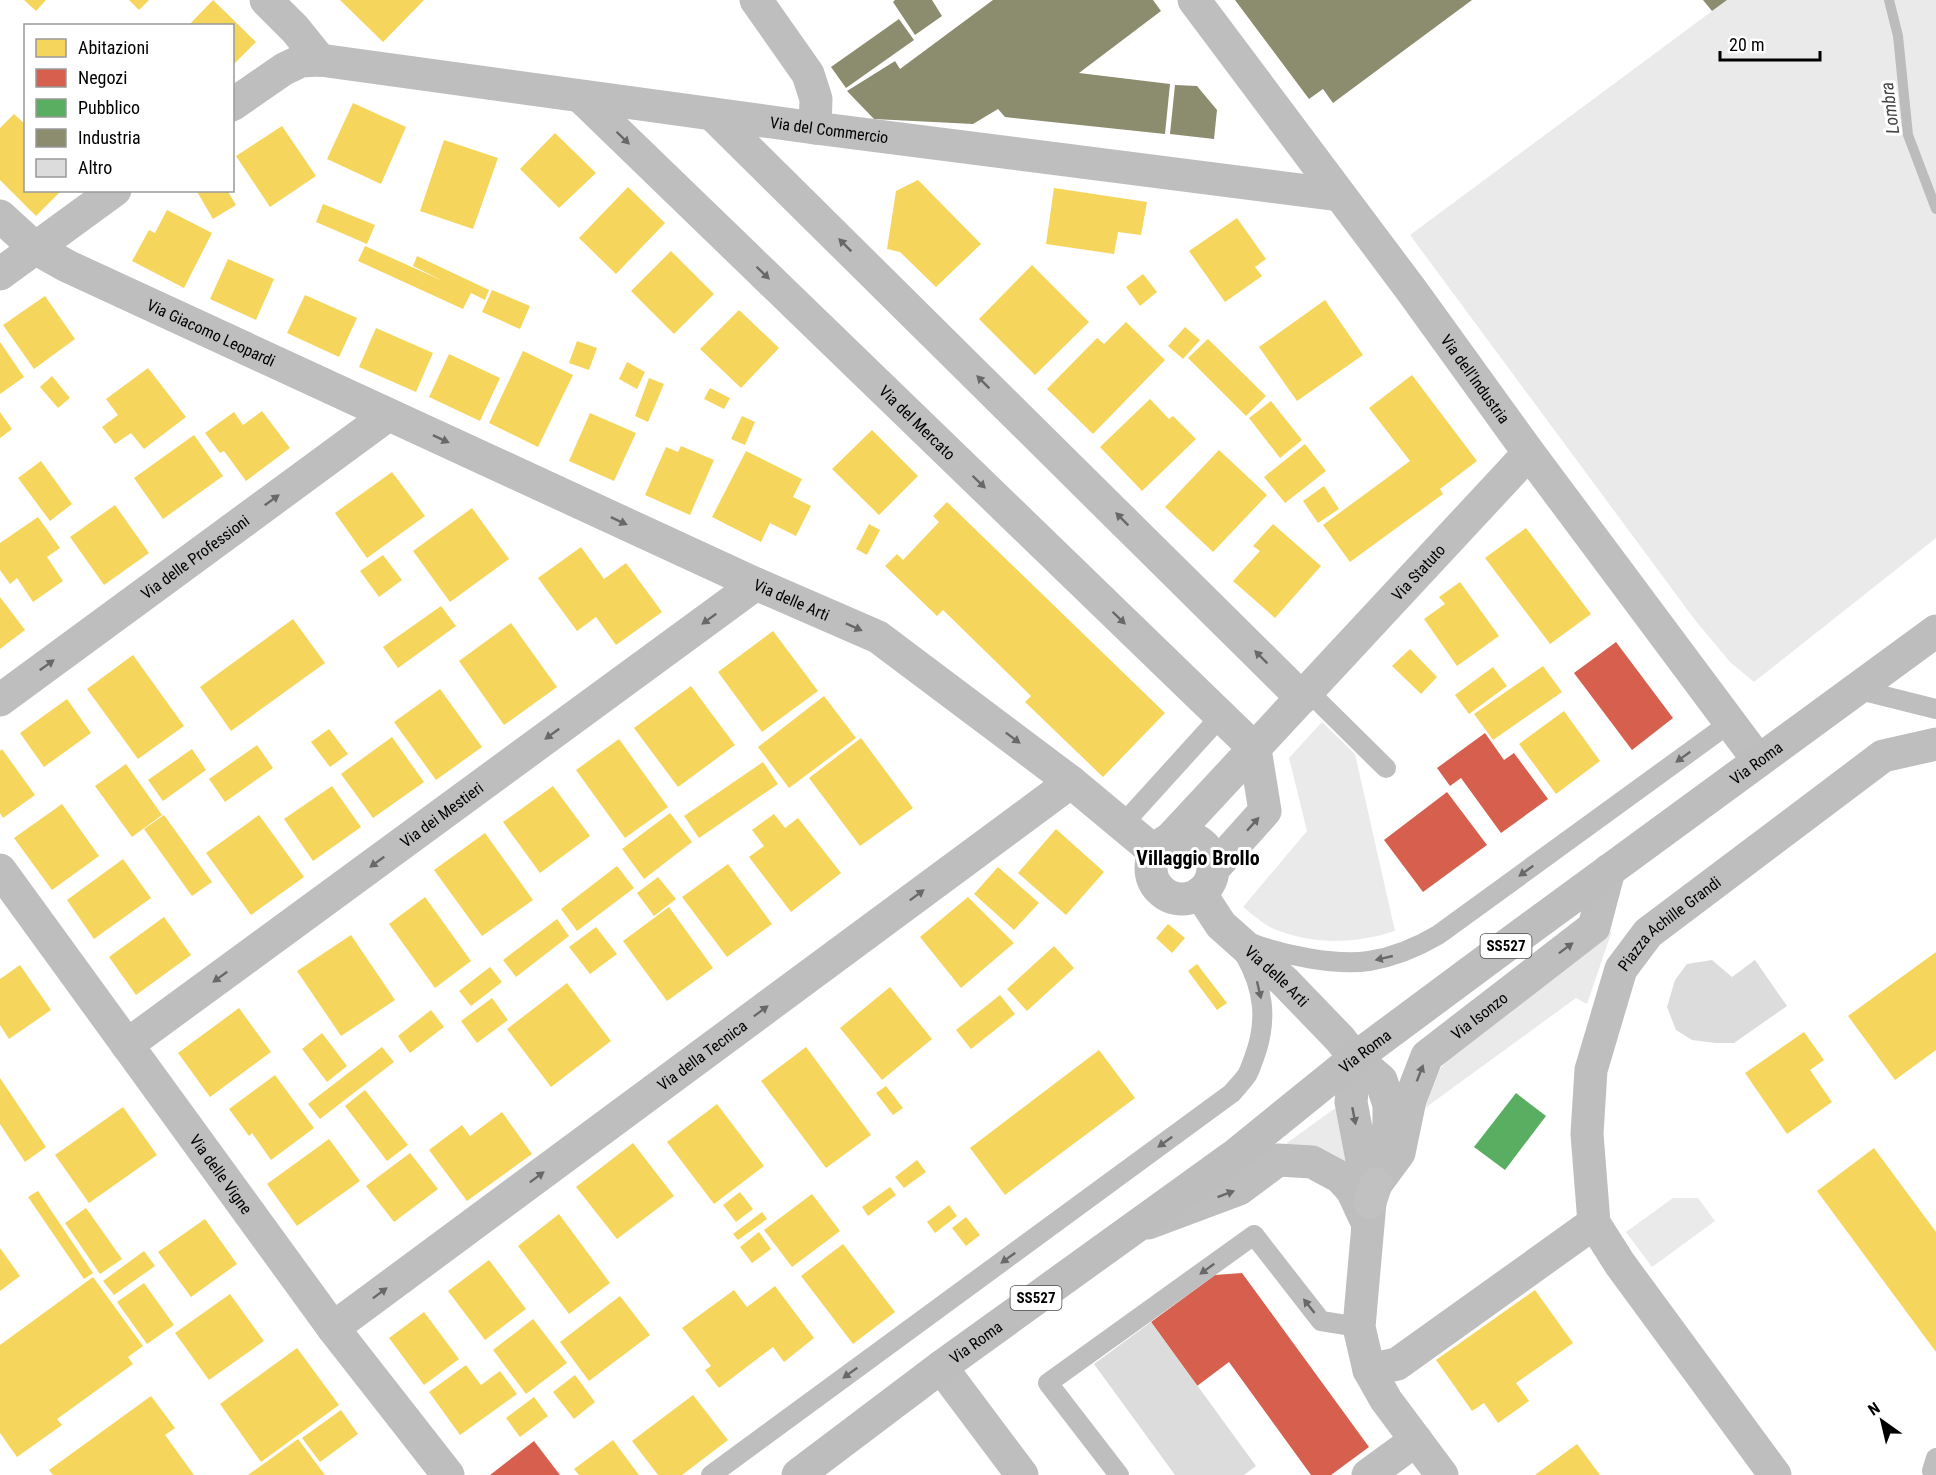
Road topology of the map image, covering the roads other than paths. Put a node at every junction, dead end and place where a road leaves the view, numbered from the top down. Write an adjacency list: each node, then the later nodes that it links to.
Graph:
1 (266, 0): 4 (street)
2 (756, 0): 8 (street)
3 (1194, 0): 10 (street, Via dell'Industria)
4 (320, 60): 5 (street, Via del Commercio); 6 (street, Via del Commercio)
5 (581, 97): 7 (street, Via del Commercio); 22 (street, Via del Mercato, one-way to 22)
6 (234, 104)
7 (712, 114): 8 (street, Via del Commercio); 19 (street, one-way to 7)
8 (815, 128): 10 (street, Via del Commercio)
9 (112, 192): 12 (street)
10 (1340, 195): 15 (street, Via dell'Industria)
11 (0, 216): 12 (street, Via Giacomo Leopardi)
12 (35, 248): 13 (street); 14 (street, Via Giacomo Leopardi)
13 (0, 274)
14 (388, 415): 16 (street, Via delle Arti, one-way to 16); 20 (street, Via delle Professioni, one-way to 14)
15 (1529, 453): 19 (street, Via Statuto); 23 (street, Via dell'Industria)
16 (756, 584): 28 (street, Via delle Arti, one-way to 28); 35 (street, Via dei Mestieri, one-way to 35)
17 (1936, 631): 18 (main road, Via Roma / SS527)
18 (1856, 689): 21 (lane); 26 (main road, Via Roma / SS527)
19 (1305, 694): 25 (street, Via Statuto); 27 (lane)
20 (0, 699)
21 (1936, 709)
22 (1221, 716): 25 (street, Via del Mercato); 29 (lane)
23 (1731, 722): 26 (street, Via dell'Industria); 34 (lane, one-way to 34)
24 (1936, 744): 38 (street, Piazza Achille Grandi)
25 (1255, 749): 30 (street, Via Statuto); 33 (street, one-way to 25)
26 (1758, 760): 32 (main road, Via Roma / SS527)
27 (1386, 768)
28 (1071, 782): 29 (street, Via delle Arti); 41 (street, Via della Tecnica, one-way to 28)
29 (1123, 824): 30 (street, Via delle Arti)
30 (1163, 845): 33 (street); 33 (street)
31 (0, 870): 35 (street, Via delle Vigne)
32 (1610, 870): 36 (main road, Via Roma / SS527); 37 (street, Via Isonzo, one-way to 32)
33 (1207, 881): 34 (street, Via delle Arti)
34 (1235, 937): 36 (street, Via delle Arti); 47 (lane, one-way to 47)
35 (127, 1045): 41 (street, Via delle Vigne)
36 (1355, 1058): 37 (street); 39 (main road, Via Roma / SS527)
37 (1372, 1204): 39 (street, one-way to 37); 40 (street)
38 (1594, 1223): 43 (street); 53 (street, Piazza Achille Grandi)
39 (1132, 1229): 42 (main road, Via Roma / SS527)
40 (1359, 1327): 43 (street); 50 (lane, one-way to 50)
41 (333, 1328): 46 (street, Via delle Vigne)
42 (940, 1367): 48 (main road, Via Roma / SS527); 49 (street)
43 (1369, 1370): 44 (street)
44 (1416, 1440): 51 (street); 52 (street)
45 (1936, 1458): 54 (lane)
46 (448, 1475)
47 (711, 1475)
48 (798, 1475)
49 (1022, 1475)
50 (1119, 1475)
51 (1368, 1475)
52 (1442, 1475)
53 (1775, 1475)
54 (1934, 1475)

